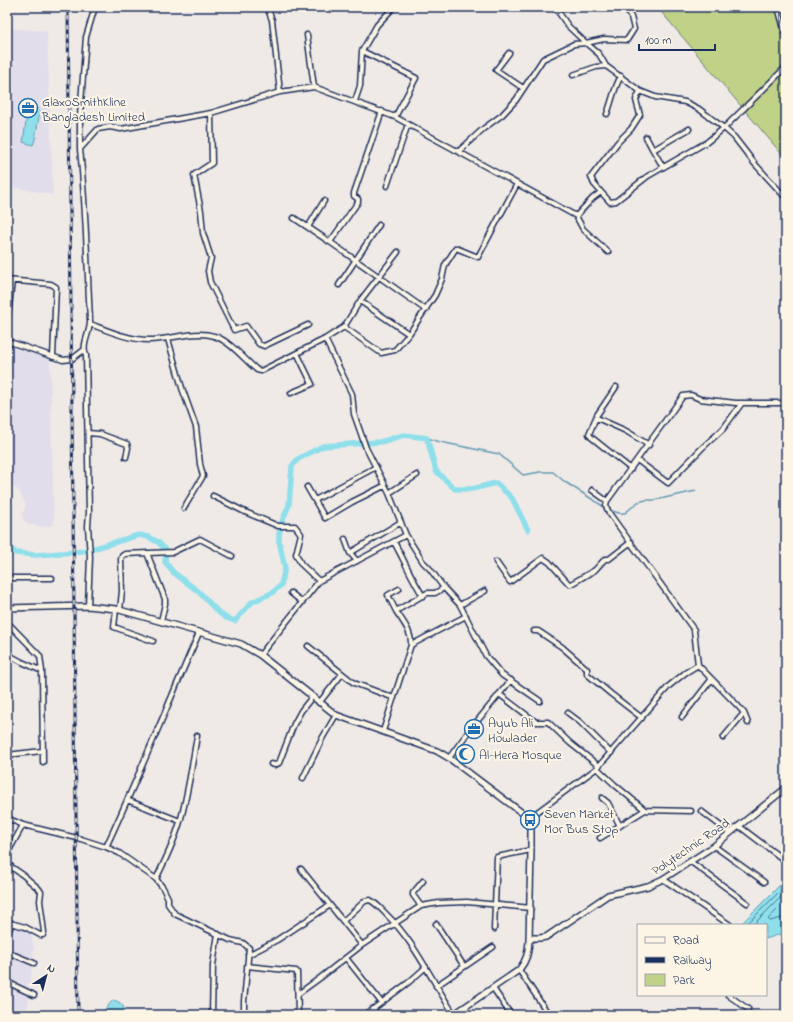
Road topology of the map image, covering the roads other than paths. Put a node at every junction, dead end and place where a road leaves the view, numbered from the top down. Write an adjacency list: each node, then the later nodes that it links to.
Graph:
1 (95, 7): 29 (street)
2 (268, 7): 19 (street)
3 (394, 7): 10 (street)
4 (555, 7): 9 (street)
5 (624, 7): 9 (street)
6 (778, 7): 8 (street)
7 (307, 35): 16 (street)
8 (786, 36)
9 (586, 43): 12 (street); 17 (street)
10 (362, 51): 20 (street); 24 (street)
11 (509, 53): 17 (street)
12 (606, 66): 14 (street); 15 (street)
13 (786, 67): 26 (street)
14 (573, 75)
15 (621, 76): 18 (street); 23 (street)
16 (314, 87): 19 (street); 20 (street)
17 (523, 88): 31 (street)
18 (640, 91): 26 (street); 35 (street)
19 (280, 92): 22 (street)
20 (355, 102): 21 (street)
21 (382, 111): 24 (street); 42 (street)
22 (211, 113): 29 (street); 53 (street)
23 (606, 114)
24 (396, 117): 25 (street)
25 (408, 124): 31 (street); 34 (street)
26 (724, 128): 32 (street); 36 (street)
27 (689, 129): 30 (street)
28 (646, 137): 30 (street)
29 (80, 149): 51 (street)
30 (653, 150): 32 (street)
31 (459, 151): 33 (street)
32 (663, 167): 35 (street)
33 (517, 184): 38 (street); 50 (street)
34 (387, 186)
35 (600, 192): 38 (street)
36 (786, 198)
37 (324, 201): 41 (street)
38 (576, 216): 44 (street)
39 (294, 218): 41 (street)
40 (379, 225): 45 (street)
41 (308, 227): 42 (street)
42 (330, 242): 45 (street)
43 (398, 252): 46 (street)
44 (608, 252)
45 (356, 260): 46 (street); 48 (street)
46 (379, 277): 49 (street); 50 (street)
47 (10, 280): 52 (street); 61 (street)
48 (339, 285)
49 (360, 301): 54 (street); 55 (street)
50 (426, 310): 55 (street)
51 (90, 324): 56 (street); 59 (street)
52 (7, 325)
53 (308, 325)
54 (344, 328): 55 (street); 57 (street)
55 (409, 334)
56 (168, 339): 60 (street); 81 (street)
57 (325, 339): 60 (street); 71 (street)
58 (7, 341): 61 (street)
59 (84, 350): 61 (street); 67 (street)
60 (297, 353): 63 (street)
61 (53, 357)
62 (616, 387): 66 (street)
63 (291, 393)
64 (742, 403): 65 (street); 68 (street); 70 (street)
65 (786, 403)
66 (597, 418): 68 (street); 72 (street)
67 (88, 433): 69 (street); 102 (street)
68 (648, 445): 70 (street)
69 (126, 457)
70 (637, 460): 72 (street)
71 (376, 467): 74 (street); 79 (street)
72 (631, 469): 80 (street)
73 (417, 475): 77 (street)
74 (384, 486): 77 (street); 79 (street)
75 (307, 487): 79 (street)
76 (592, 490): 80 (street)
77 (388, 493): 82 (street)
78 (213, 496): 94 (street)
79 (315, 500)
80 (606, 503): 86 (street)
81 (184, 508)
82 (401, 522): 83 (street); 88 (street)
83 (406, 535): 85 (street); 95 (street)
84 (344, 539): 88 (street)
85 (394, 542): 90 (street); 99 (street)
86 (631, 542): 91 (street); 116 (street)
87 (147, 553): 89 (street); 104 (street); 107 (street)
88 (350, 553): 90 (street)
89 (232, 556)
90 (357, 561): 94 (street)
91 (496, 562)
92 (7, 578): 93 (street)
93 (52, 578)
94 (319, 581): 100 (street)
95 (444, 588): 99 (street); 101 (street)
96 (399, 589): 105 (street)
97 (485, 591): 101 (street)
98 (291, 593): 100 (street)
99 (423, 596): 105 (street)
100 (302, 602): 115 (street)
101 (460, 605): 106 (street)
102 (88, 606): 103 (street); 104 (street)
103 (7, 608)
104 (118, 609): 107 (street); 111 (street)
105 (396, 611): 113 (street)
106 (466, 616): 113 (street); 119 (street)
107 (161, 621): 110 (street)
108 (7, 622): 117 (street)
109 (534, 631): 130 (street)
110 (199, 633): 115 (street); 145 (street)
111 (154, 641)
112 (308, 646): 118 (street)
113 (411, 646): 123 (street)
114 (7, 654): 117 (street)
115 (260, 655): 122 (street)
116 (698, 666): 120 (street); 130 (street)
117 (42, 671): 135 (street)
118 (342, 674): 123 (street); 125 (street)
119 (511, 680): 121 (street); 124 (street)
120 (711, 680): 127 (street); 129 (street)
121 (499, 694): 138 (street); 141 (street)
122 (312, 697): 125 (street); 140 (street)
123 (394, 698): 132 (street)
124 (540, 701)
125 (319, 702): 128 (street)
126 (568, 713): 136 (street)
127 (744, 713): 131 (street); 134 (street)
128 (336, 715): 132 (street); 142 (street)
129 (682, 717)
130 (642, 718): 136 (street)
131 (748, 723)
132 (383, 732): 138 (street)
133 (197, 736): 151 (street)
134 (723, 738)
135 (42, 751): 137 (street); 139 (street)
136 (611, 753): 141 (street)
137 (7, 755)
138 (449, 758): 150 (street)
139 (43, 762)
140 (271, 764)
141 (598, 767): 146 (street); 150 (street)
142 (303, 778)
143 (786, 788): 154 (street, Polytechnic Road)
144 (602, 798): 153 (street)
145 (127, 800): 151 (street); 157 (street)
146 (644, 810): 147 (street); 153 (street)
147 (691, 811)
148 (700, 811): 155 (street)
149 (7, 818): 152 (street)
150 (529, 818): 159 (street)
151 (180, 821): 165 (street)
152 (23, 825): 157 (street); 160 (street)
153 (620, 826): 156 (street)
154 (740, 826): 155 (street, Polytechnic Road); 161 (street)
155 (730, 833): 158 (street, Polytechnic Road)
156 (600, 838)
157 (106, 846): 165 (street)
158 (714, 846): 162 (street, Polytechnic Road); 168 (street)
159 (531, 850): 171 (street); 173 (street)
160 (7, 854)
161 (784, 860)
162 (691, 862): 166 (street, Polytechnic Road); 169 (street)
163 (7, 864): 176 (street)
164 (301, 869): 170 (street)
165 (156, 879): 181 (street)
166 (664, 879): 179 (street); 183 (street, Polytechnic Road)
167 (423, 881): 172 (street)
168 (764, 882)
169 (747, 903)
170 (330, 905): 174 (street); 187 (street)
171 (495, 905): 172 (street); 173 (street); 180 (street)
172 (421, 906): 177 (street)
173 (531, 908): 183 (street)
174 (343, 921): 177 (street); 184 (street)
175 (7, 922): 176 (street)
176 (12, 923): 182 (street)
177 (396, 923): 184 (street); 192 (street)
178 (436, 924): 191 (street)
179 (729, 924)
180 (494, 929)
181 (218, 934): 187 (street); 204 (street)
182 (7, 936)
183 (529, 941): 193 (street)
184 (362, 945): 188 (street)
185 (493, 947): 191 (street)
186 (7, 952): 189 (street)
187 (248, 955): 190 (street)
188 (346, 958): 197 (street); 200 (street)
189 (34, 964)
190 (247, 966): 197 (street); 205 (street)
191 (464, 966): 195 (street)
192 (426, 967): 195 (street); 200 (street)
193 (519, 970): 196 (street); 210 (street)
194 (7, 982): 198 (street)
195 (436, 986): 203 (street)
196 (493, 988): 203 (street); 209 (street)
197 (298, 994): 206 (street)
198 (34, 995)
199 (729, 996): 202 (street)
200 (381, 1002): 201 (street)
201 (372, 1009): 207 (street); 208 (street)
202 (748, 1009)
203 (454, 1014)
204 (212, 1015)
205 (244, 1015)
206 (298, 1015)
207 (365, 1015)
208 (377, 1015)
209 (511, 1015)
210 (549, 1015)

